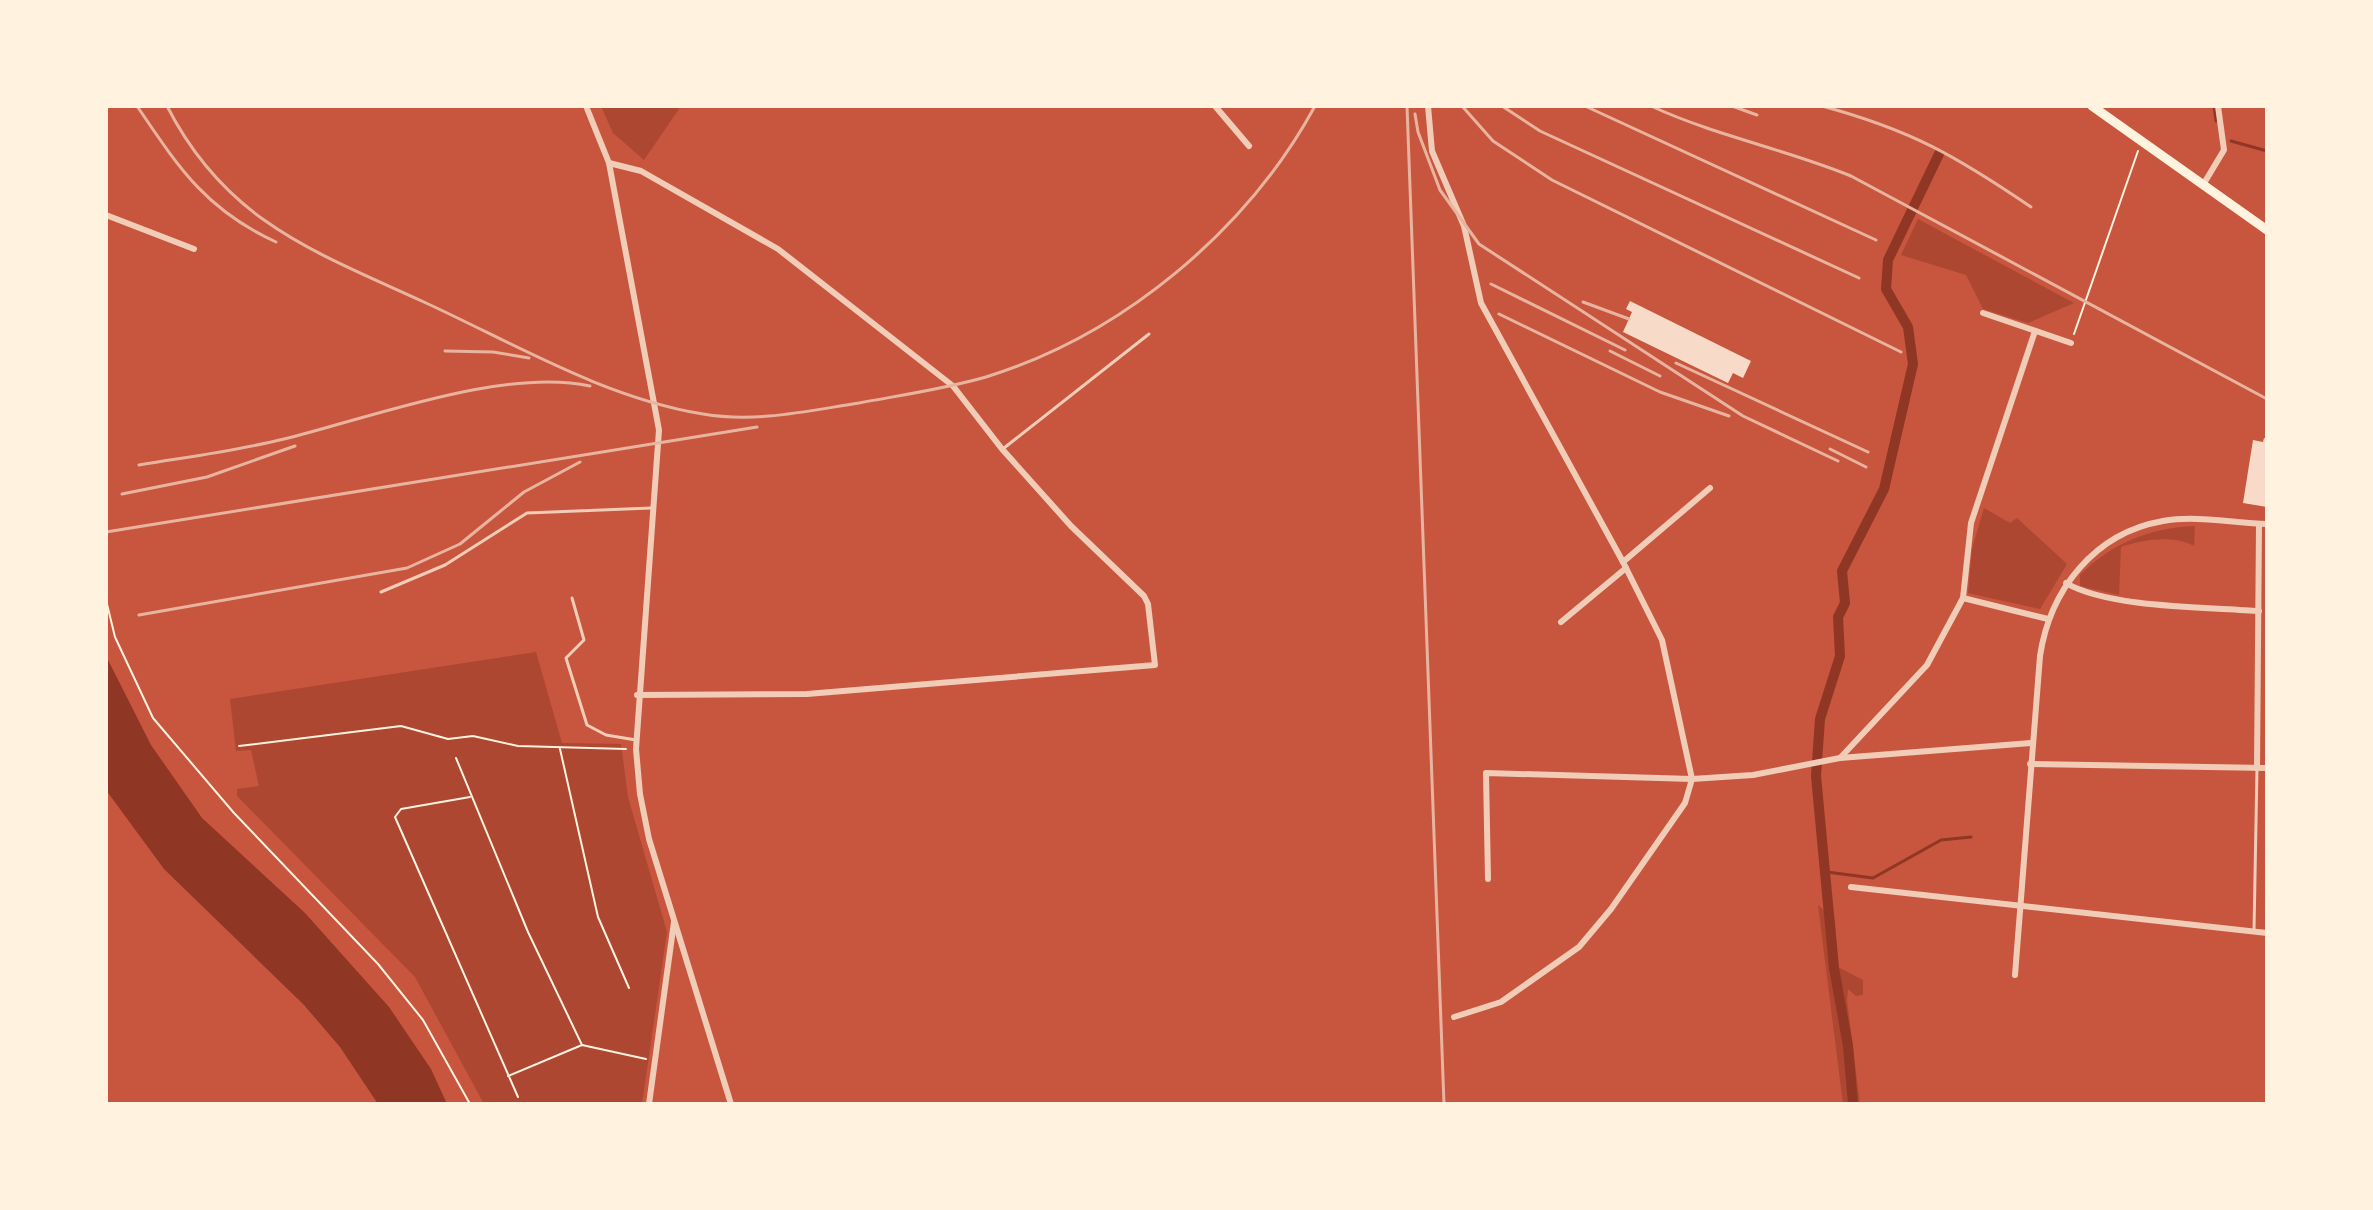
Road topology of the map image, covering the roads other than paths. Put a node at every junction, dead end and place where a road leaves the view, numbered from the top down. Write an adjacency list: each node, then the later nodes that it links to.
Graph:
1 (586, 106): 7 (street)
2 (1215, 106): 6 (street)
3 (1428, 106): 20 (street)
4 (2092, 106): 8 (main road)
5 (2218, 106): 8 (street)
6 (1249, 146)
7 (609, 163): 16 (street); 18 (street)
8 (2203, 185): 10 (main road)
9 (106, 215): 11 (street)
10 (2267, 230)
11 (194, 249)
12 (1983, 313): 13 (street)
13 (2035, 331): 15 (street); 24 (street)
14 (1149, 334): 16 (lane)
15 (2071, 343)
16 (1002, 449): 28 (street)
17 (1710, 488): 20 (street)
18 (654, 508): 22 (lane); 28 (street)
19 (2263, 524): 21 (street); 25 (street)
20 (1624, 565): 27 (street); 35 (street)
21 (2066, 583): 25 (street); 26 (street)
22 (381, 592)
23 (572, 598): 29 (lane)
24 (1963, 598): 26 (street); 31 (street)
25 (2259, 611): 33 (street)
26 (2048, 619): 30 (street)
27 (1561, 622)
28 (637, 695): 29 (street)
29 (636, 740): 39 (street)
30 (2031, 743): 31 (street); 32 (street)
31 (1840, 758): 35 (street)
32 (2030, 764): 33 (street); 38 (street)
33 (2257, 768): 34 (street); 40 (lane)
34 (2267, 768)
35 (1692, 779): 36 (street); 43 (street)
36 (1488, 879)
37 (1851, 887): 38 (street)
38 (2021, 904): 40 (street); 42 (street)
39 (674, 918): 44 (street); 45 (street)
40 (2254, 931): 41 (street)
41 (2267, 933)
42 (2015, 975)
43 (1454, 1017)
44 (649, 1104)
45 (731, 1104)

